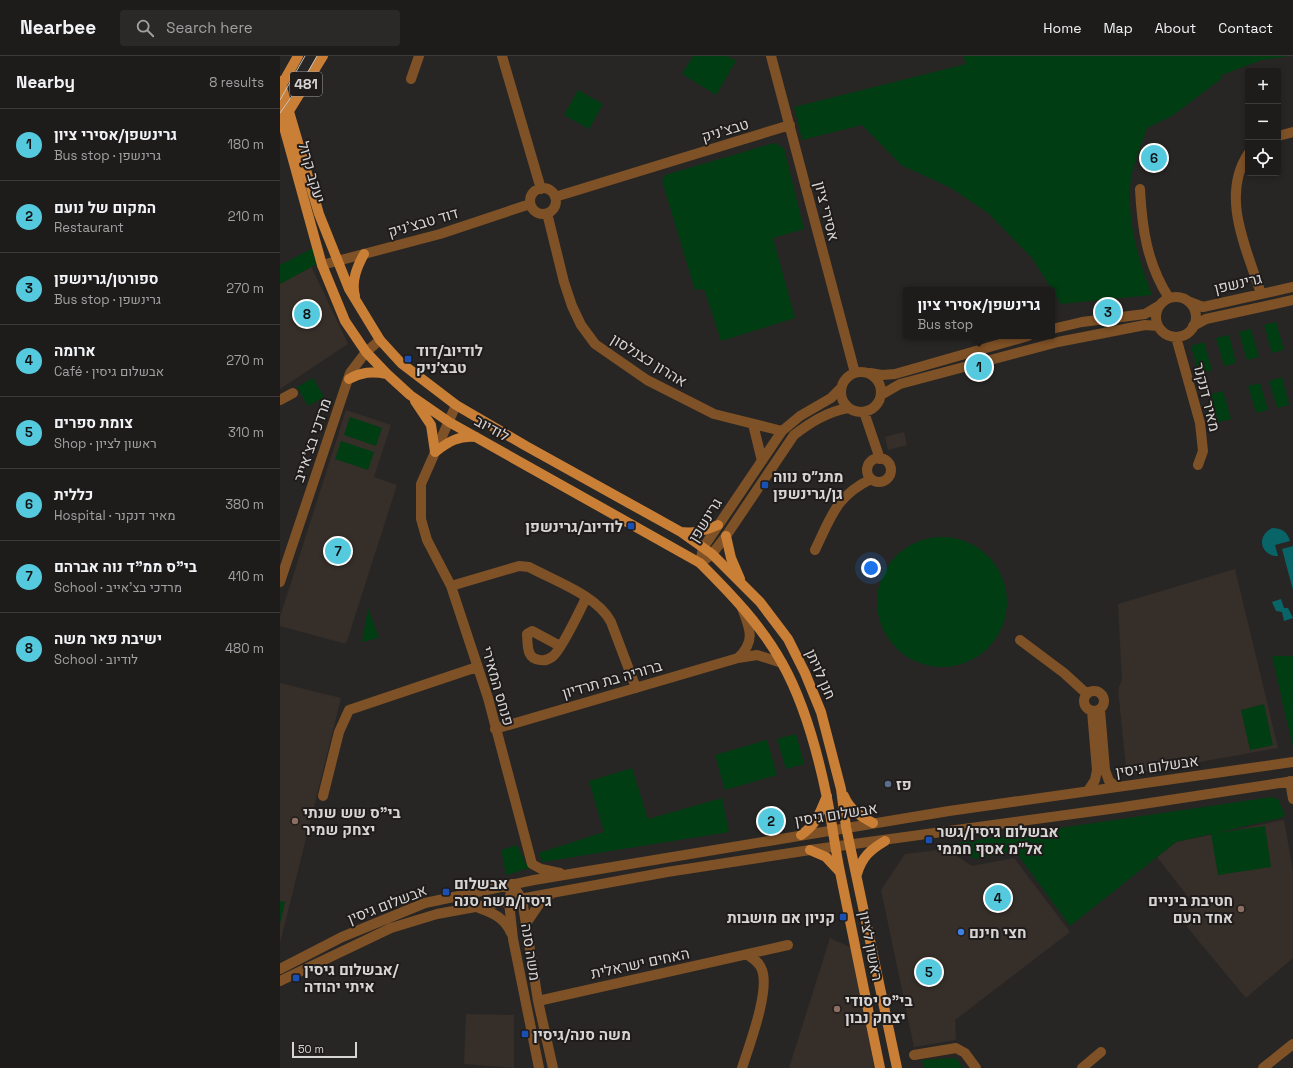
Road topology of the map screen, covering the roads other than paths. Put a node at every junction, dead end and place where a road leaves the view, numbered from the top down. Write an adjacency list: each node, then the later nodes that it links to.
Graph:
1 (298, 56): 7 (main road, 481)
2 (323, 56): 8 (main road, 481)
3 (420, 56): 6 (street)
4 (502, 56): 15 (street)
5 (770, 56): 9 (street, אסירי ציון)
6 (411, 79)
7 (280, 85): 8 (main road, יעקב קרול)
8 (284, 119): 13 (main road, יעקב קרול); 21 (main road, יעקב קרול)
9 (790, 125): 17 (street, טבצ'ניק); 37 (street, אסירי ציון)
10 (1293, 132): 11 (street)
11 (1281, 135)
12 (280, 142): 13 (main road)
13 (292, 154): 22 (main road, יעקב קרול)
14 (1245, 158): 24 (street)
15 (541, 189): 17 (street); 18 (street)
16 (1140, 189): 25 (street)
17 (555, 197): 19 (street)
18 (530, 204): 19 (street); 20 (street, דוד טבצ'ניק)
19 (547, 213): 50 (street, אהרון כצנלסון)
20 (364, 254): 21 (street, דוד טבצ'ניק); 29 (main road)
21 (338, 260): 22 (street, דוד טבצ'ניק); 29 (main road, לודיוב)
22 (322, 265): 36 (main road, לודיוב)
23 (1293, 287): 24 (street, גרינשפן)
24 (1261, 294): 27 (street, גרינשפן)
25 (1169, 298): 27 (street); 28 (street)
26 (1293, 300): 31 (street, גרינשפן)
27 (1190, 302): 31 (street)
28 (1160, 305): 30 (street); 32 (street)
29 (359, 308): 35 (main road, לודיוב)
30 (1158, 326): 33 (street); 44 (street)
31 (1193, 326): 33 (street)
32 (1055, 328)
33 (1176, 337): 56 (street, מאיר דנקנר)
34 (1018, 339): 38 (street)
35 (380, 340): 36 (street, מרדכי בצ'אייב); 46 (main road, לודיוב)
36 (366, 352): 39 (main road, לודיוב); 40 (street, מרדכי בצ'אייב)
37 (855, 373): 38 (street); 41 (street)
38 (870, 373): 44 (street)
39 (386, 374): 40 (main road); 43 (main road, לודיוב)
40 (348, 379): 65 (street, מרדכי בצ'אייב)
41 (841, 388): 47 (street); 51 (street, גרינשפן)
42 (293, 393): 45 (street)
43 (410, 395): 49 (main road, לודיוב); 53 (main road)
44 (882, 395): 48 (street)
45 (280, 400)
46 (456, 406): 49 (street); 59 (main road, לודיוב)
47 (848, 408): 48 (street); 60 (street, גרינשפן)
48 (864, 412): 54 (street)
49 (449, 422): 52 (main road, לודיוב); 53 (street)
50 (753, 424): 51 (street, אהרון כצנלסון); 55 (street)
51 (782, 431): 55 (street, גרינשפן)
52 (480, 438): 53 (main road); 64 (main road, לודיוב)
53 (435, 452): 67 (street, פנחס המאירי)
54 (880, 458): 57 (street); 57 (street)
55 (762, 461): 58 (street, גרינשפן)
56 (1198, 465)
57 (870, 479): 62 (street)
58 (718, 525): 59 (main road); 61 (street, גרינשפן)
59 (681, 532): 61 (main road, לודיוב)
60 (726, 536): 63 (street, גרינשפן); 66 (main road)
61 (703, 548): 63 (main road, חנן לויתן); 64 (street, גרינשפן)
62 (815, 550)
63 (712, 554): 64 (street, גרינשפן); 66 (main road, חנן לויתן)
64 (700, 563): 69 (main road, חנן לויתן)
65 (280, 582)
66 (742, 585): 82 (main road, חנן לויתן)
67 (451, 586): 68 (street); 74 (street, פנחס המאירי)
68 (586, 598): 71 (street); 75 (street)
69 (741, 606): 72 (street); 73 (main road, חנן לויתן)
70 (1020, 640): 76 (street)
71 (560, 646)
72 (738, 658): 73 (street, ברוריה בת תרדיון); 75 (street, ברוריה בת תרדיון)
73 (782, 663): 85 (main road, חנן לויתן)
74 (478, 667): 78 (street, פנחס המאירי); 84 (street)
75 (636, 688): 78 (street, ברוריה בת תרדיון)
76 (1087, 694): 77 (street); 77 (street)
77 (1096, 710): 81 (street); 83 (street)
78 (495, 729): 96 (street, פנחס המאירי)
79 (1293, 762): 81 (street, אבשלום גיסין)
80 (1292, 781): 86 (street); 91 (street, אבשלום גיסין)
81 (1117, 787): 83 (street, אבשלום גיסין)
82 (841, 789): 87 (main road); 88 (main road, חנן לויתן)
83 (1088, 791): 87 (street, אבשלום גיסין)
84 (323, 796)
85 (827, 796): 89 (main road, חנן לויתן); 90 (main road)
86 (1293, 799)
87 (872, 823): 88 (street, אבשלום גיסין)
88 (846, 828): 89 (street, אבשלום גיסין); 92 (main road, חנן לויתן)
89 (833, 829): 90 (street, אבשלום גיסין); 93 (main road, ראשון לציון)
90 (801, 835): 96 (street, אבשלום גיסין)
91 (885, 840): 92 (street, אבשלום גיסין); 97 (main road)
92 (851, 845): 93 (street, אבשלום גיסין); 97 (main road, ראשון לציון)
93 (836, 846): 94 (street, אבשלום גיסין); 95 (main road, ראשון לציון)
94 (810, 850): 95 (main road); 99 (street, אבשלום גיסין)
95 (840, 872): 116 (main road, ראשון לציון)
96 (569, 874): 98 (street, אבשלום גיסין)
97 (856, 876): 117 (main road, ראשון לציון)
98 (512, 884): 100 (street, משה סנה); 101 (street, משה סנה); 107 (street, אבשלום גיסין)
99 (552, 893): 100 (street, אבשלום גיסין); 103 (street)
100 (522, 899): 101 (street, אבשלום גיסין); 103 (street, משה סנה)
101 (509, 902): 102 (street, אבשלום גיסין); 104 (street, משה סנה)
102 (477, 908): 104 (street); 108 (street, אבשלום גיסין)
103 (525, 924): 109 (street, משה סנה)
104 (513, 939): 113 (street, משה סנה)
105 (788, 945): 106 (street, האחים ישראלית)
106 (748, 955): 109 (street, האחים ישראלית); 115 (street)
107 (280, 969)
108 (280, 981)
109 (538, 1001): 114 (street, משה סנה)
110 (1293, 1044): 120 (street)
111 (1101, 1052): 119 (street)
112 (914, 1055): 118 (street)
113 (538, 1068)
114 (553, 1068)
115 (742, 1068)
116 (880, 1068)
117 (897, 1068)
118 (976, 1068)
119 (1082, 1068)
120 (1264, 1068)

